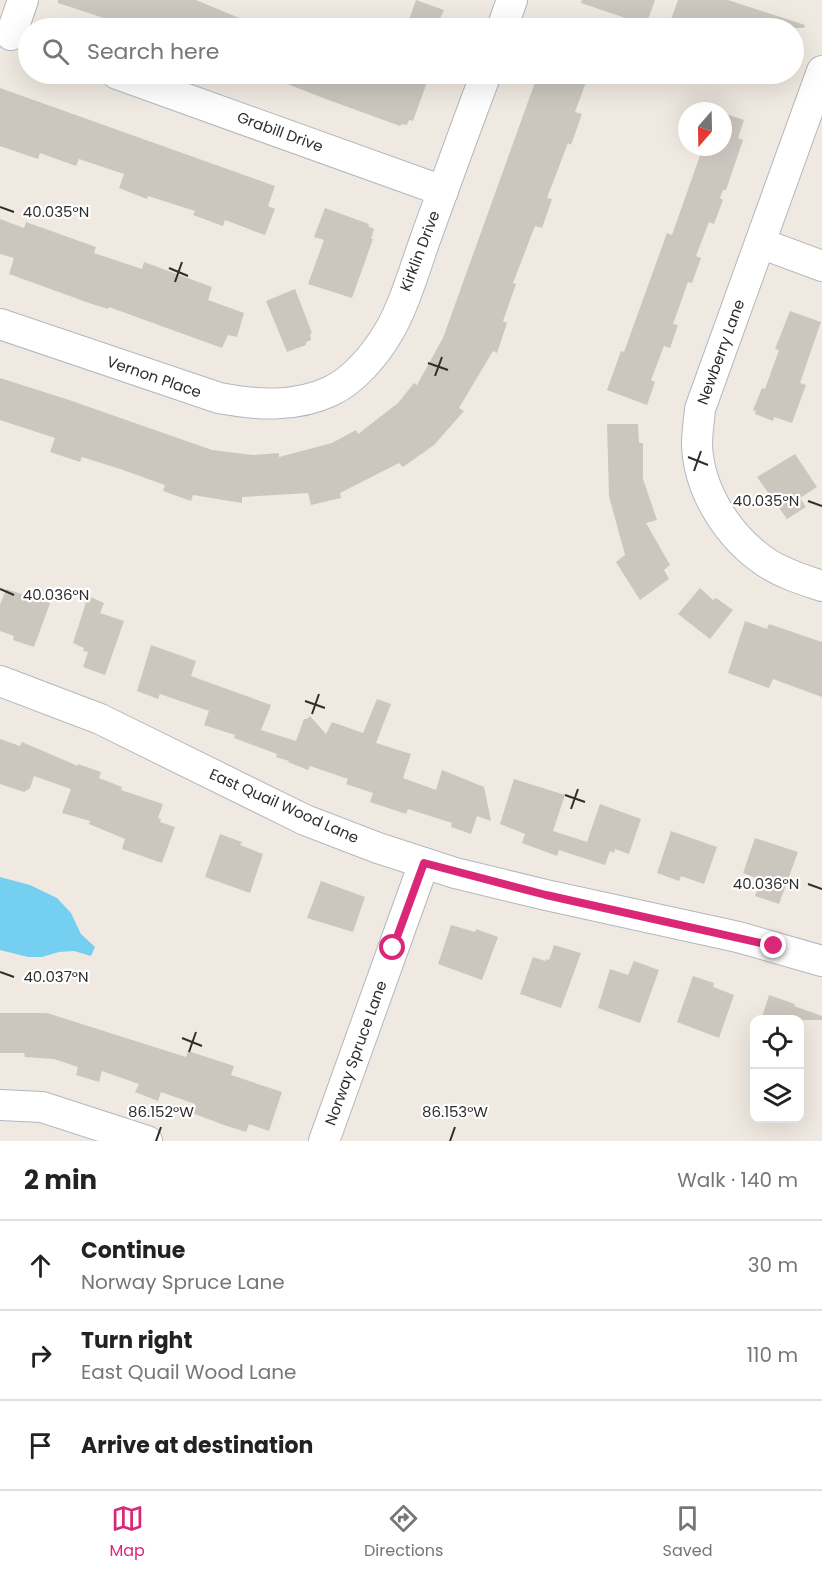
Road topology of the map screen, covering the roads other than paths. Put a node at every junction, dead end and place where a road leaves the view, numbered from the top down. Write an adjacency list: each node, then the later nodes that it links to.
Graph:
1 (23, 0): 4 (street)
2 (512, 0): 3 (street)
3 (506, 18)
4 (13, 36)
5 (822, 71): 9 (street, Newberry Lane)
6 (145, 84): 8 (street, Grabill Drive)
7 (482, 84): 8 (street, Kirklin Drive)
8 (443, 191): 12 (street, Kirklin Drive)
9 (760, 243): 10 (street); 13 (street, Newberry Lane)
10 (822, 266)
11 (0, 324): 12 (street, Vernon Place)
12 (313, 397)
13 (822, 586)
14 (0, 681): 15 (street, East Quail Wood Lane)
15 (424, 863): 16 (street, East Quail Wood Lane); 19 (street, Norway Spruce Lane)
16 (822, 961)
17 (0, 1105): 18 (street)
18 (147, 1141)
19 (324, 1141)

